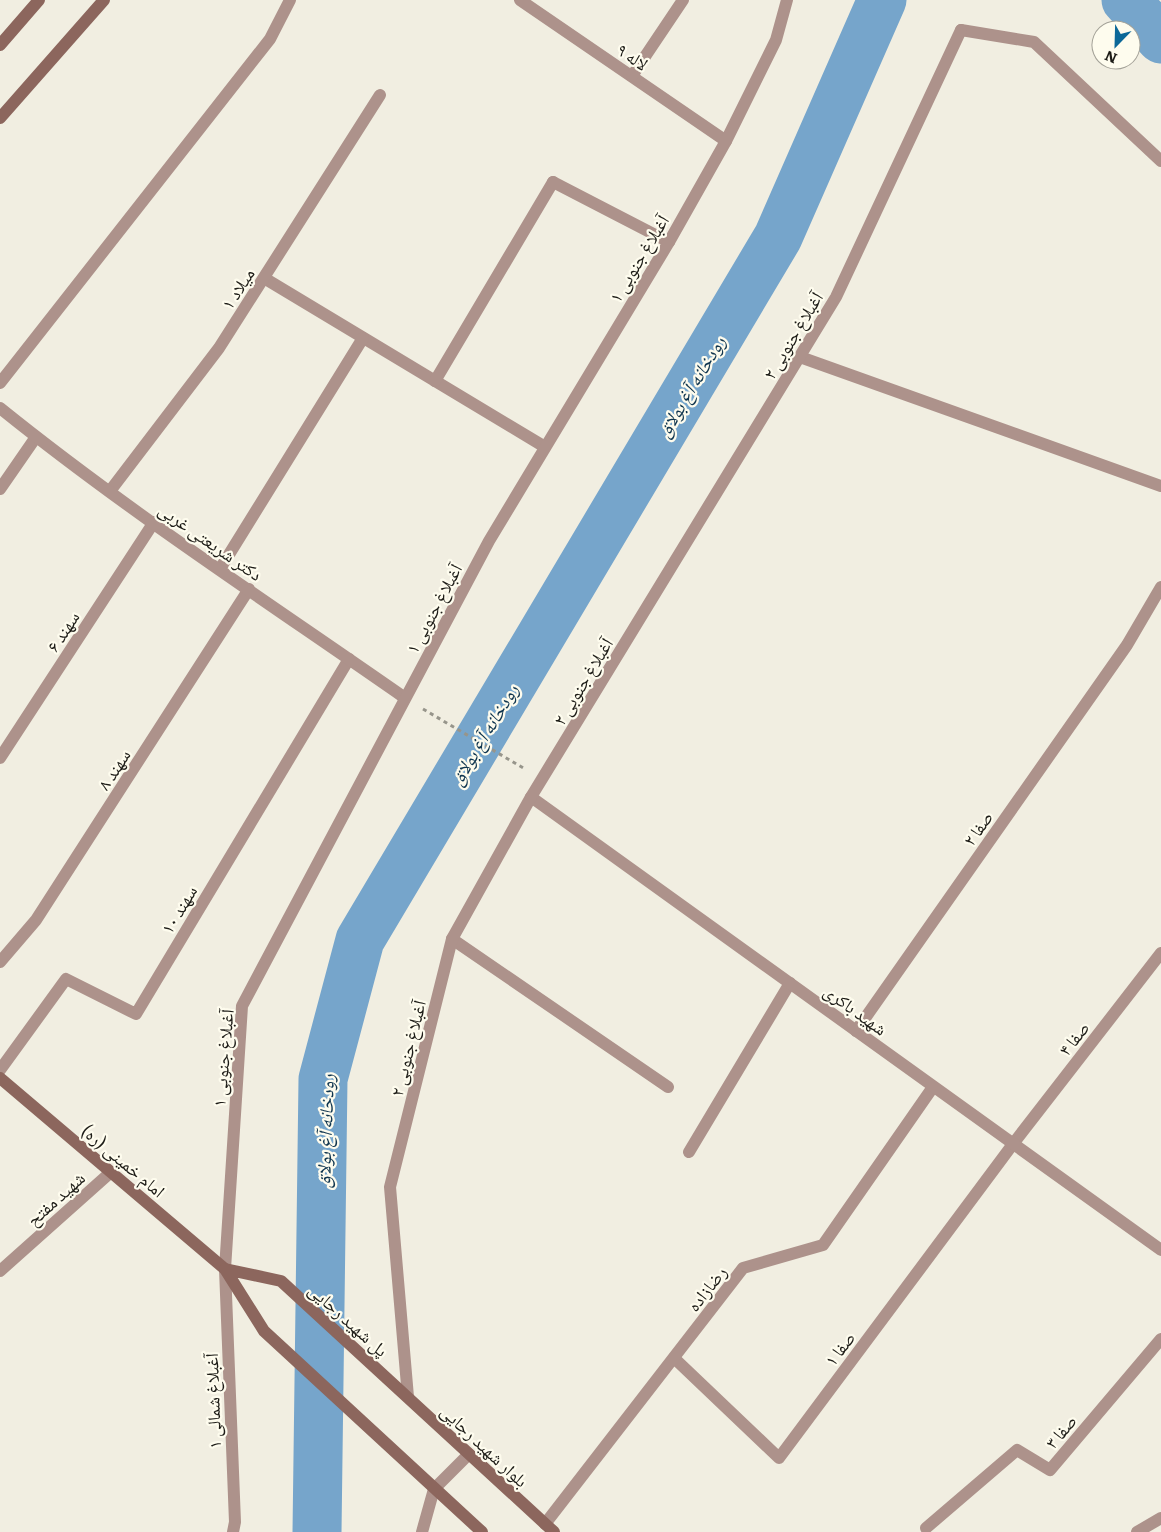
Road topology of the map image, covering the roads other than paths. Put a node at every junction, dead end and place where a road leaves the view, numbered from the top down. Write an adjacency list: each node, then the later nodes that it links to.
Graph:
1 (40, 0): 7 (main road)
2 (104, 0): 10 (main road)
3 (290, 0): 18 (street)
4 (520, 0): 8 (street, لاله ۹)
5 (683, 0): 8 (street)
6 (787, 0): 11 (street, آغبلاغ جنوبی ۱)
7 (0, 45)
8 (632, 76): 11 (street, لاله ۹)
9 (380, 95): 14 (street, میلاد ۱)
10 (0, 118)
11 (726, 141): 13 (street, آغبلاغ جنوبی ۱)
12 (1161, 161): 16 (street, آغبلاغ جنوبی ۲)
13 (668, 242): 17 (street); 21 (street, آغبلاغ جنوبی ۱)
14 (264, 278): 15 (street); 24 (street, میلاد ۱)
15 (363, 338): 17 (street); 26 (street)
16 (800, 357): 22 (street); 32 (street, آغبلاغ جنوبی ۲)
17 (435, 381): 21 (street)
18 (0, 383)
19 (0, 408): 20 (street, دکتر شریعتی غربی)
20 (36, 437): 23 (street); 24 (street, دکتر شریعتی غربی)
21 (545, 447): 30 (street, آغبلاغ جنوبی ۱)
22 (1161, 486)
23 (0, 489)
24 (110, 491): 25 (street, دکتر شریعتی غربی)
25 (154, 522): 26 (street, دکتر شریعتی غربی); 31 (street, سهند ۶)
26 (220, 568): 28 (street, دکتر شریعتی غربی)
27 (1161, 586): 37 (street, صفا ۲)
28 (249, 589): 29 (street, دکتر شریعتی غربی); 35 (street, سهند ۸)
29 (349, 658): 30 (street, دکتر شریعتی غربی); 38 (street, سهند ۱۰)
30 (405, 698): 46 (street, آغبلاغ جنوبی ۱)
31 (0, 758)
32 (531, 797): 33 (street, آغبلاغ جنوبی ۲); 36 (street, شهید باکری)
33 (452, 940): 40 (street); 51 (street, آغبلاغ جنوبی ۲)
34 (1161, 953): 42 (street, صفا ۴)
35 (0, 962)
36 (790, 983): 37 (street, شهید باکری); 43 (street)
37 (856, 1031): 41 (street, شهید باکری)
38 (0, 1070)
39 (0, 1078): 44 (main road, امام خمینی (ره))
40 (668, 1087)
41 (933, 1087): 42 (street, شهید باکری); 49 (street, رضازاده)
42 (1013, 1144): 45 (street, شهید باکری); 49 (street, صفا ۱)
43 (689, 1152)
44 (111, 1172): 46 (main road, امام خمینی (ره)); 47 (street, شهید مفتح)
45 (1161, 1250)
46 (224, 1268): 50 (main road, پل شهید رجایی); 53 (main road); 57 (street, آغبلاغ شمالی ۱)
47 (0, 1271)
48 (1161, 1339): 56 (street, صفا ۳)
49 (674, 1358): 55 (street, رضازاده)
50 (394, 1384): 51 (main road, بلوار شهید رجایی)
51 (408, 1397): 52 (main road, بلوار شهید رجایی)
52 (469, 1454): 53 (street); 55 (main road, بلوار شهید رجایی)
53 (434, 1489): 58 (street); 59 (main road)
54 (1161, 1518): 60 (street)
55 (550, 1528)
56 (926, 1528)
57 (233, 1532)
58 (422, 1532)
59 (482, 1532)
60 (1137, 1532)

